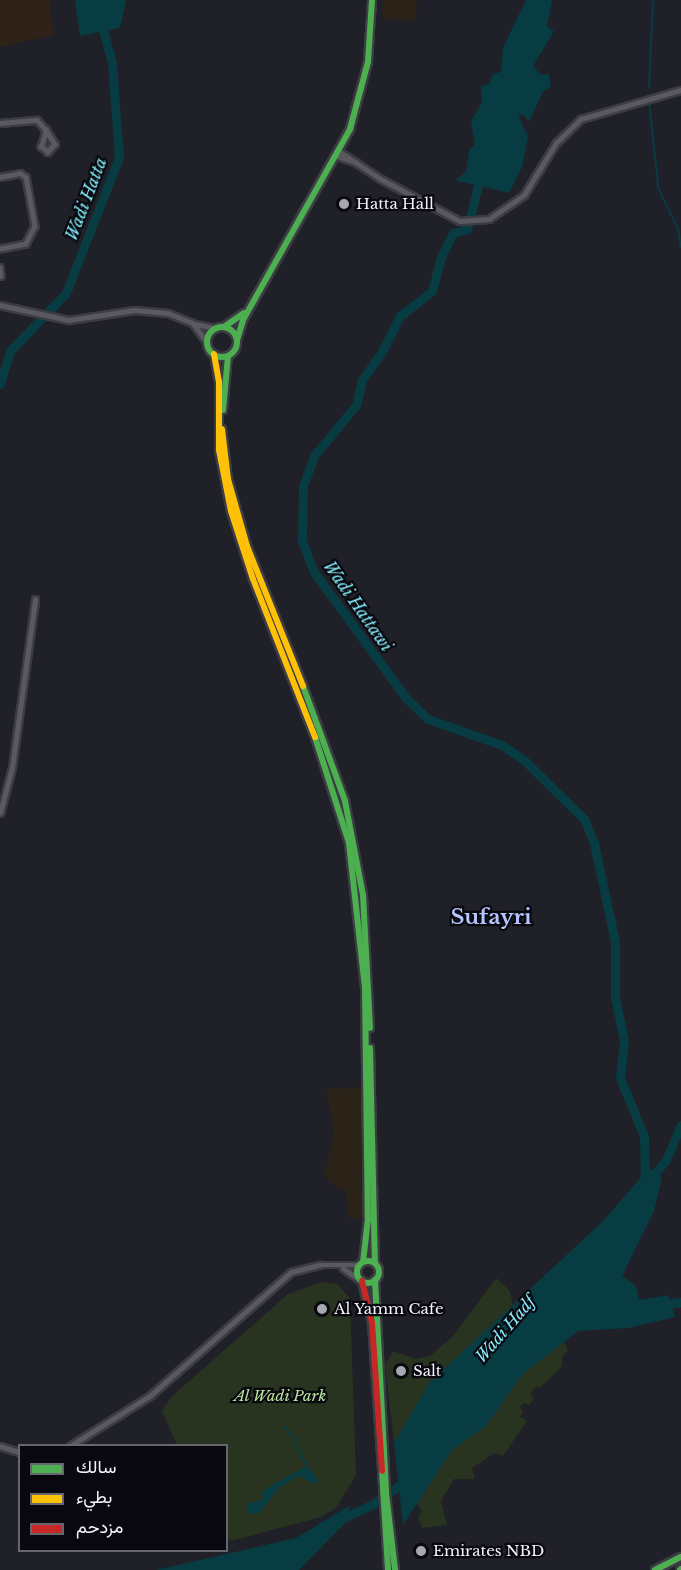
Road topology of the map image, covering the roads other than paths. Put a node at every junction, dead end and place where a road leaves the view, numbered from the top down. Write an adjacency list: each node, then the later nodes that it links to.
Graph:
1 (373, 2): 5 (main road)
2 (681, 90): 5 (street)
3 (0, 123): 4 (street)
4 (46, 130): 4 (street)
5 (338, 154): 11 (main road)
6 (0, 177): 7 (street)
7 (0, 249)
8 (0, 267): 9 (street)
9 (1, 276)
10 (0, 305): 12 (street)
11 (249, 309): 13 (main road); 15 (main road)
12 (193, 323): 14 (street); 16 (street)
13 (224, 327): 14 (main road); 15 (main road)
14 (216, 328): 16 (main road)
15 (237, 340): 18 (main road)
16 (207, 342): 17 (main road)
17 (214, 354): 18 (main road); 21 (main road)
18 (228, 356): 22 (main road)
19 (34, 600): 20 (street)
20 (0, 813)
21 (361, 1263): 22 (main road); 23 (street); 24 (main road)
22 (375, 1263): 25 (main road)
23 (337, 1265): 24 (street); 26 (street)
24 (361, 1280): 25 (main road); 29 (main road)
25 (375, 1280): 29 (main road)
26 (73, 1444)
27 (0, 1446): 28 (street)
28 (18, 1451)
29 (384, 1494): 30 (main road)
30 (387, 1520): 32 (main road); 33 (main road)
31 (681, 1557): 34 (main road)
32 (388, 1570)
33 (394, 1570)
34 (656, 1570)

